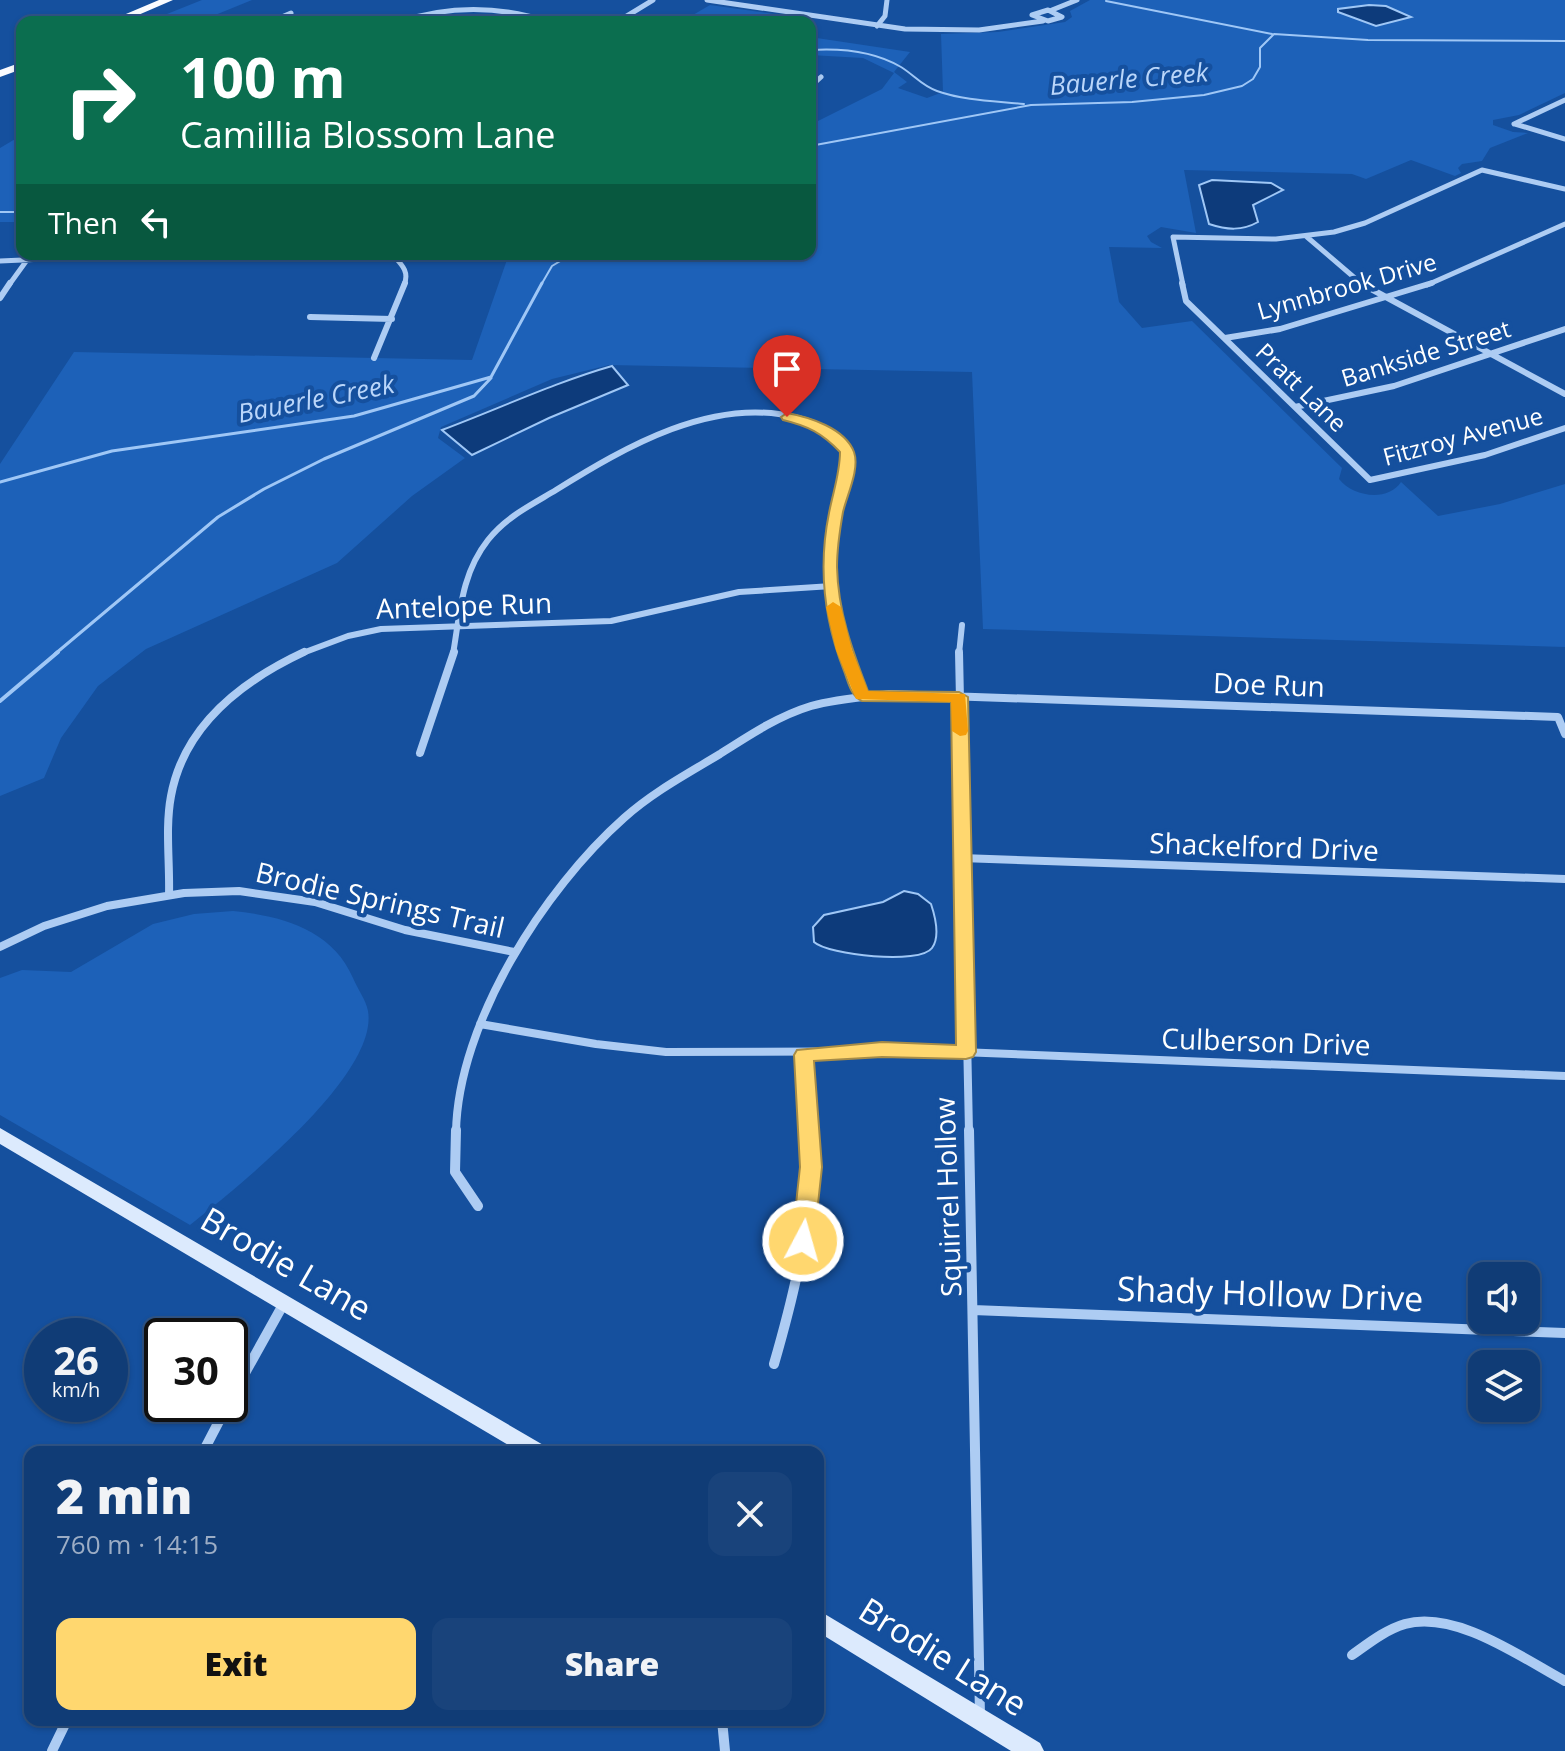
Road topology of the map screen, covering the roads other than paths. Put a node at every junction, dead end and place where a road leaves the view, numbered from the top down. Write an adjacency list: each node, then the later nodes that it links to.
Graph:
1 (465, 0): 8 (street)
2 (653, 0): 17 (street)
3 (710, 0): 18 (street)
4 (887, 0): 23 (street)
5 (1077, 0): 7 (street)
6 (172, 2): 12 (main road); 13 (main road)
7 (1065, 6): 9 (street); 11 (street)
8 (465, 8): 15 (street); 16 (street)
9 (1048, 10): 11 (street); 20 (street)
10 (291, 13): 14 (street)
11 (1060, 13): 21 (street)
12 (130, 16)
13 (143, 16)
14 (284, 16)
15 (417, 16)
16 (528, 16)
17 (627, 16)
18 (813, 16)
19 (816, 17): 23 (street)
20 (1032, 17): 21 (street); 22 (street)
21 (1043, 21): 22 (street)
22 (1023, 24): 23 (street)
23 (877, 26)
24 (821, 77): 25 (street)
25 (816, 82)
26 (1565, 100): 27 (street)
27 (1565, 139)
28 (1565, 189): 30 (street)
29 (1565, 224): 35 (street, Lynnbrook Drive)
30 (1307, 237): 35 (street); 39 (street, Pratt Lane)
31 (27, 260): 33 (street); 34 (street)
32 (398, 260): 37 (street)
33 (0, 261)
34 (0, 298)
35 (1386, 298): 39 (street, Lynnbrook Drive); 40 (street)
36 (310, 317): 37 (street)
37 (392, 319): 41 (street)
38 (1565, 329): 40 (street, Bankside Street)
39 (1225, 338): 43 (street, Pratt Lane)
40 (1491, 355): 42 (street); 43 (street, Bankside Street)
41 (374, 358)
42 (1565, 394)
43 (1295, 407): 45 (street, Pratt Lane)
44 (1565, 428): 45 (street, Fitzroy Avenue)
45 (1370, 480)
46 (832, 586): 48 (street, Antelope Run); 48 (street); 49 (street)
47 (962, 625): 50 (street, Squirrel Hollow)
48 (458, 626): 52 (street); 55 (street, Antelope Run)
49 (862, 696): 50 (street); 57 (street)
50 (959, 697): 51 (street, Doe Run); 53 (street, Squirrel Hollow)
51 (1565, 734)
52 (420, 753)
53 (961, 858): 54 (street, Shackelford Drive); 59 (street, Squirrel Hollow)
54 (1565, 879)
55 (169, 895): 56 (street, Brodie Springs Trail); 57 (street, Brodie Springs Trail)
56 (2, 948)
57 (514, 952): 58 (street)
58 (480, 1024): 60 (street, Culberson Drive); 63 (street)
59 (966, 1052): 60 (street, Culberson Drive); 61 (street, Culberson Drive); 65 (street, Squirrel Hollow)
60 (804, 1055): 67 (street)
61 (1565, 1076)
62 (0, 1135): 64 (main road, Brodie Lane)
63 (478, 1206)
64 (284, 1302): 68 (street); 71 (main road, Brodie Lane)
65 (973, 1310): 66 (street, Shady Hollow Drive); 75 (street, Squirrel Hollow)
66 (1565, 1333)
67 (774, 1364)
68 (248, 1367)
69 (219, 1422): 70 (street)
70 (206, 1446)
71 (528, 1446)
72 (824, 1624): 75 (main road, Brodie Lane)
73 (1352, 1655): 74 (street)
74 (1565, 1681)
75 (981, 1721): 80 (main road, Brodie Lane)
76 (64, 1726): 78 (street)
77 (723, 1726): 79 (street)
78 (52, 1751)
79 (725, 1751)
80 (1032, 1751)

